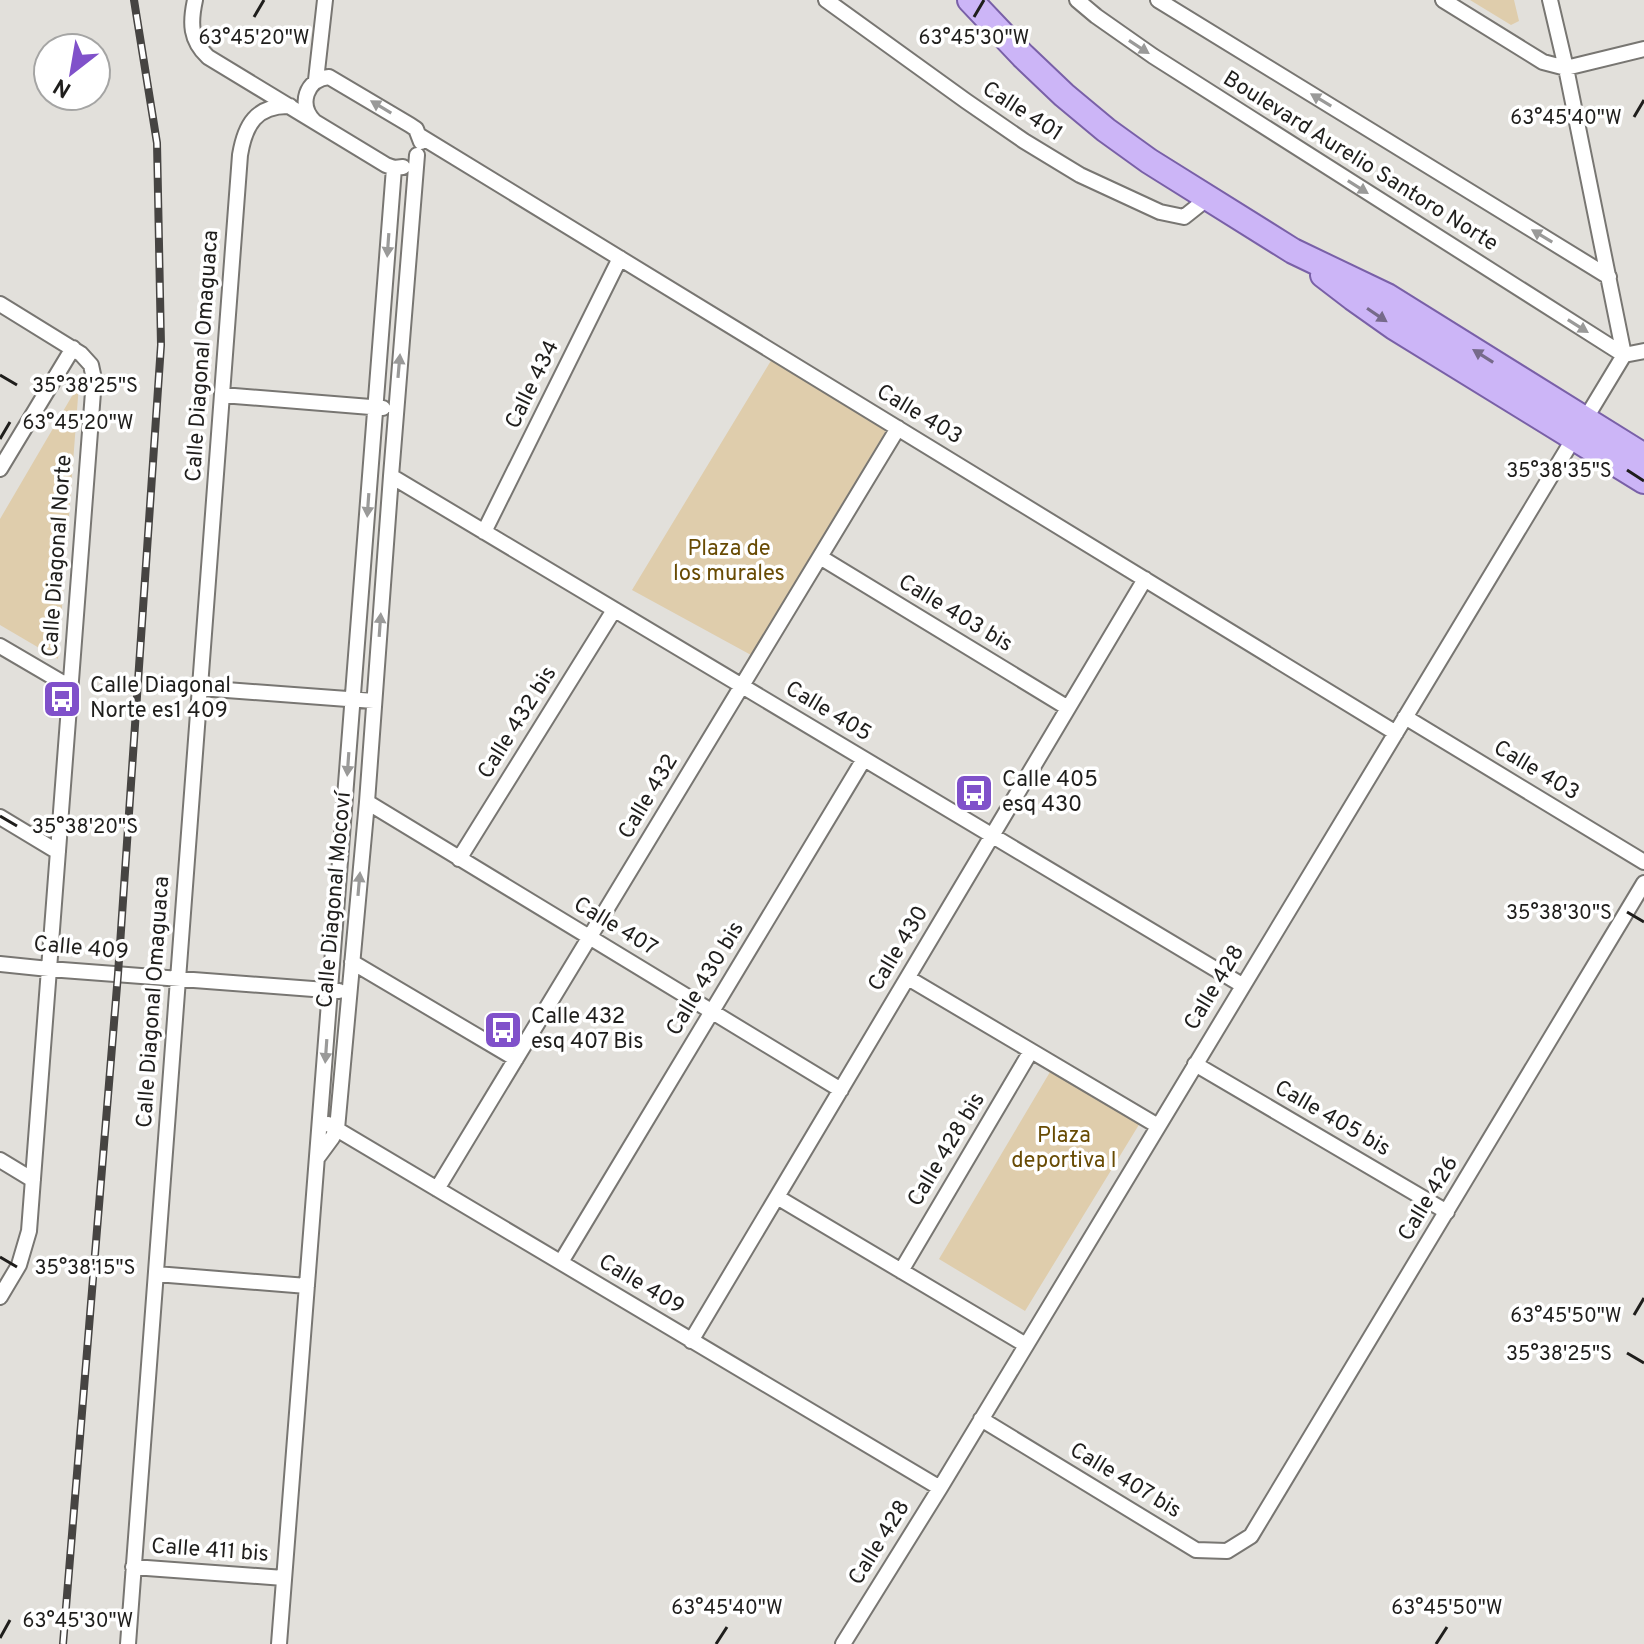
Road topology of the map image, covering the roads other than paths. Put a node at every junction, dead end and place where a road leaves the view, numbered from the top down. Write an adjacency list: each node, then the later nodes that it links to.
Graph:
1 (195, 0): 12 (street)
2 (325, 0): 11 (street)
3 (826, 0): 17 (street, Calle 401)
4 (970, 0): 17 (main road)
5 (1077, 0): 23 (street, Boulevard Aurelio Santoro Norte, one-way to 23)
6 (1158, 0): 19 (street, Boulevard Aurelio Santoro Norte, one-way to 6)
7 (1443, 0): 10 (street)
8 (1550, 0): 10 (street)
9 (1644, 49): 10 (street)
10 (1566, 68): 19 (street)
11 (316, 80): 13 (street); 14 (street, Calle 403, one-way to 11)
12 (290, 106): 13 (street); 24 (street, Calle Diagonal Omaguaca)
13 (314, 121): 16 (street)
14 (420, 136): 15 (street); 18 (street, Calle 403)
15 (417, 155): 16 (street); 26 (street, Calle Diagonal Mocoví, one-way to 15)
16 (394, 168): 25 (street, Calle Diagonal Mocoví, one-way to 25)
17 (1208, 198): 28 (main road)
18 (620, 258): 27 (street, Calle 403); 33 (street, Calle 434)
19 (1609, 277): 23 (street)
20 (0, 304): 21 (street)
21 (73, 348): 30 (street); 39 (street, Calle Diagonal Norte)
22 (1644, 351): 23 (street)
23 (1624, 355): 28 (street, Calle 428)
24 (222, 395): 25 (street); 40 (street, Calle Diagonal Omaguaca)
25 (375, 408): 26 (street); 41 (street, Calle Diagonal Mocoví, one-way to 41)
26 (396, 409): 31 (street, Calle Diagonal Mocoví)
27 (898, 428): 34 (street, Calle 432); 35 (street, Calle 403)
28 (1580, 428): 29 (main road); 32 (main road); 44 (street, Calle 428)
29 (1644, 456)
30 (0, 469)
31 (391, 476): 33 (street, Calle 405); 42 (street, Calle Diagonal Mocoví, one-way to 31)
32 (1644, 481)
33 (484, 532): 36 (street, Calle 405)
34 (820, 557): 38 (street, Calle 432); 43 (street, Calle 403 bis)
35 (1145, 579): 43 (street, Calle 430); 45 (street, Calle 403)
36 (614, 610): 38 (street, Calle 405); 51 (street, Calle 432 bis)
37 (0, 646): 39 (street)
38 (742, 686): 46 (street, Calle 405); 54 (street, Calle 432)
39 (70, 687): 50 (street, Calle Diagonal Norte)
40 (200, 688): 41 (street); 59 (street, Calle Diagonal Omaguaca)
41 (353, 700): 42 (street); 61 (street, Calle Diagonal Mocoví, one-way to 61)
42 (374, 701): 47 (street, Calle Diagonal Mocoví)
43 (1068, 708): 49 (street, Calle 430)
44 (1405, 717): 45 (street, Calle 428); 52 (street, Calle 403)
45 (1396, 733): 60 (street, Calle 428)
46 (864, 759): 49 (street, Calle 405); 63 (street, Calle 430 bis)
47 (367, 802): 51 (street, Calle 407); 55 (street, Calle Diagonal Mocoví, one-way to 47)
48 (0, 817): 50 (street)
49 (992, 836): 58 (street, Calle 430); 60 (street, Calle 405)
50 (58, 852): 57 (street, Calle Diagonal Norte)
51 (459, 859): 54 (street, Calle 407)
52 (1644, 862)
53 (1644, 883): 76 (street, Calle 426)
54 (589, 937): 63 (street, Calle 407); 65 (street, Calle 432)
55 (352, 962): 62 (street, Calle Diagonal Mocoví); 65 (street)
56 (0, 964): 57 (street, Calle 409)
57 (49, 969): 59 (street, Calle 409); 73 (street, Calle Diagonal Norte)
58 (908, 978): 64 (street); 67 (street, Calle 430)
59 (178, 979): 61 (street, Calle 409); 79 (street, Calle Diagonal Omaguaca)
60 (1242, 985): 66 (street, Calle 428)
61 (330, 990): 62 (street, Calle 409); 68 (street, Calle Diagonal Mocoví, one-way to 68)
62 (349, 991): 70 (street, Calle Diagonal Mocoví)
63 (712, 1011): 67 (street, Calle 407); 77 (street, Calle 430 bis)
64 (1031, 1051): 69 (street); 78 (street, Calle 428 bis)
65 (516, 1059): 74 (street, Calle 432)
66 (1195, 1064): 69 (street, Calle 428); 76 (street, Calle 405 bis)
67 (841, 1090): 75 (street, Calle 430)
68 (320, 1119): 70 (street, Calle 409); 71 (street, Calle Diagonal Mocoví)
69 (1158, 1126): 83 (street, Calle 428)
70 (337, 1129): 71 (street, Calle Diagonal Mocoví); 74 (street, Calle 409)
71 (317, 1158): 80 (street)
72 (0, 1160): 73 (street)
73 (33, 1180): 81 (street, Calle Diagonal Norte)
74 (437, 1189): 77 (street, Calle 409)
75 (777, 1197): 78 (street); 82 (street, Calle 430)
76 (1447, 1212): 86 (street, Calle 426)
77 (561, 1262): 82 (street, Calle 409)
78 (901, 1271): 83 (street)
79 (156, 1274): 80 (street); 87 (street, Calle Diagonal Omaguaca)
80 (307, 1286): 88 (street)
81 (0, 1297)
82 (691, 1341): 85 (street, Calle 409)
83 (1026, 1345): 84 (street, Calle 428)
84 (981, 1419): 85 (street, Calle 428); 86 (street, Calle 407 bis)
85 (940, 1488): 91 (street, Calle 428)
86 (1251, 1536)
87 (133, 1567): 88 (street, Calle 411 bis); 89 (street, Calle Diagonal Omaguaca)
88 (284, 1578): 90 (street)
89 (128, 1644)
90 (279, 1644)
91 (843, 1644)

